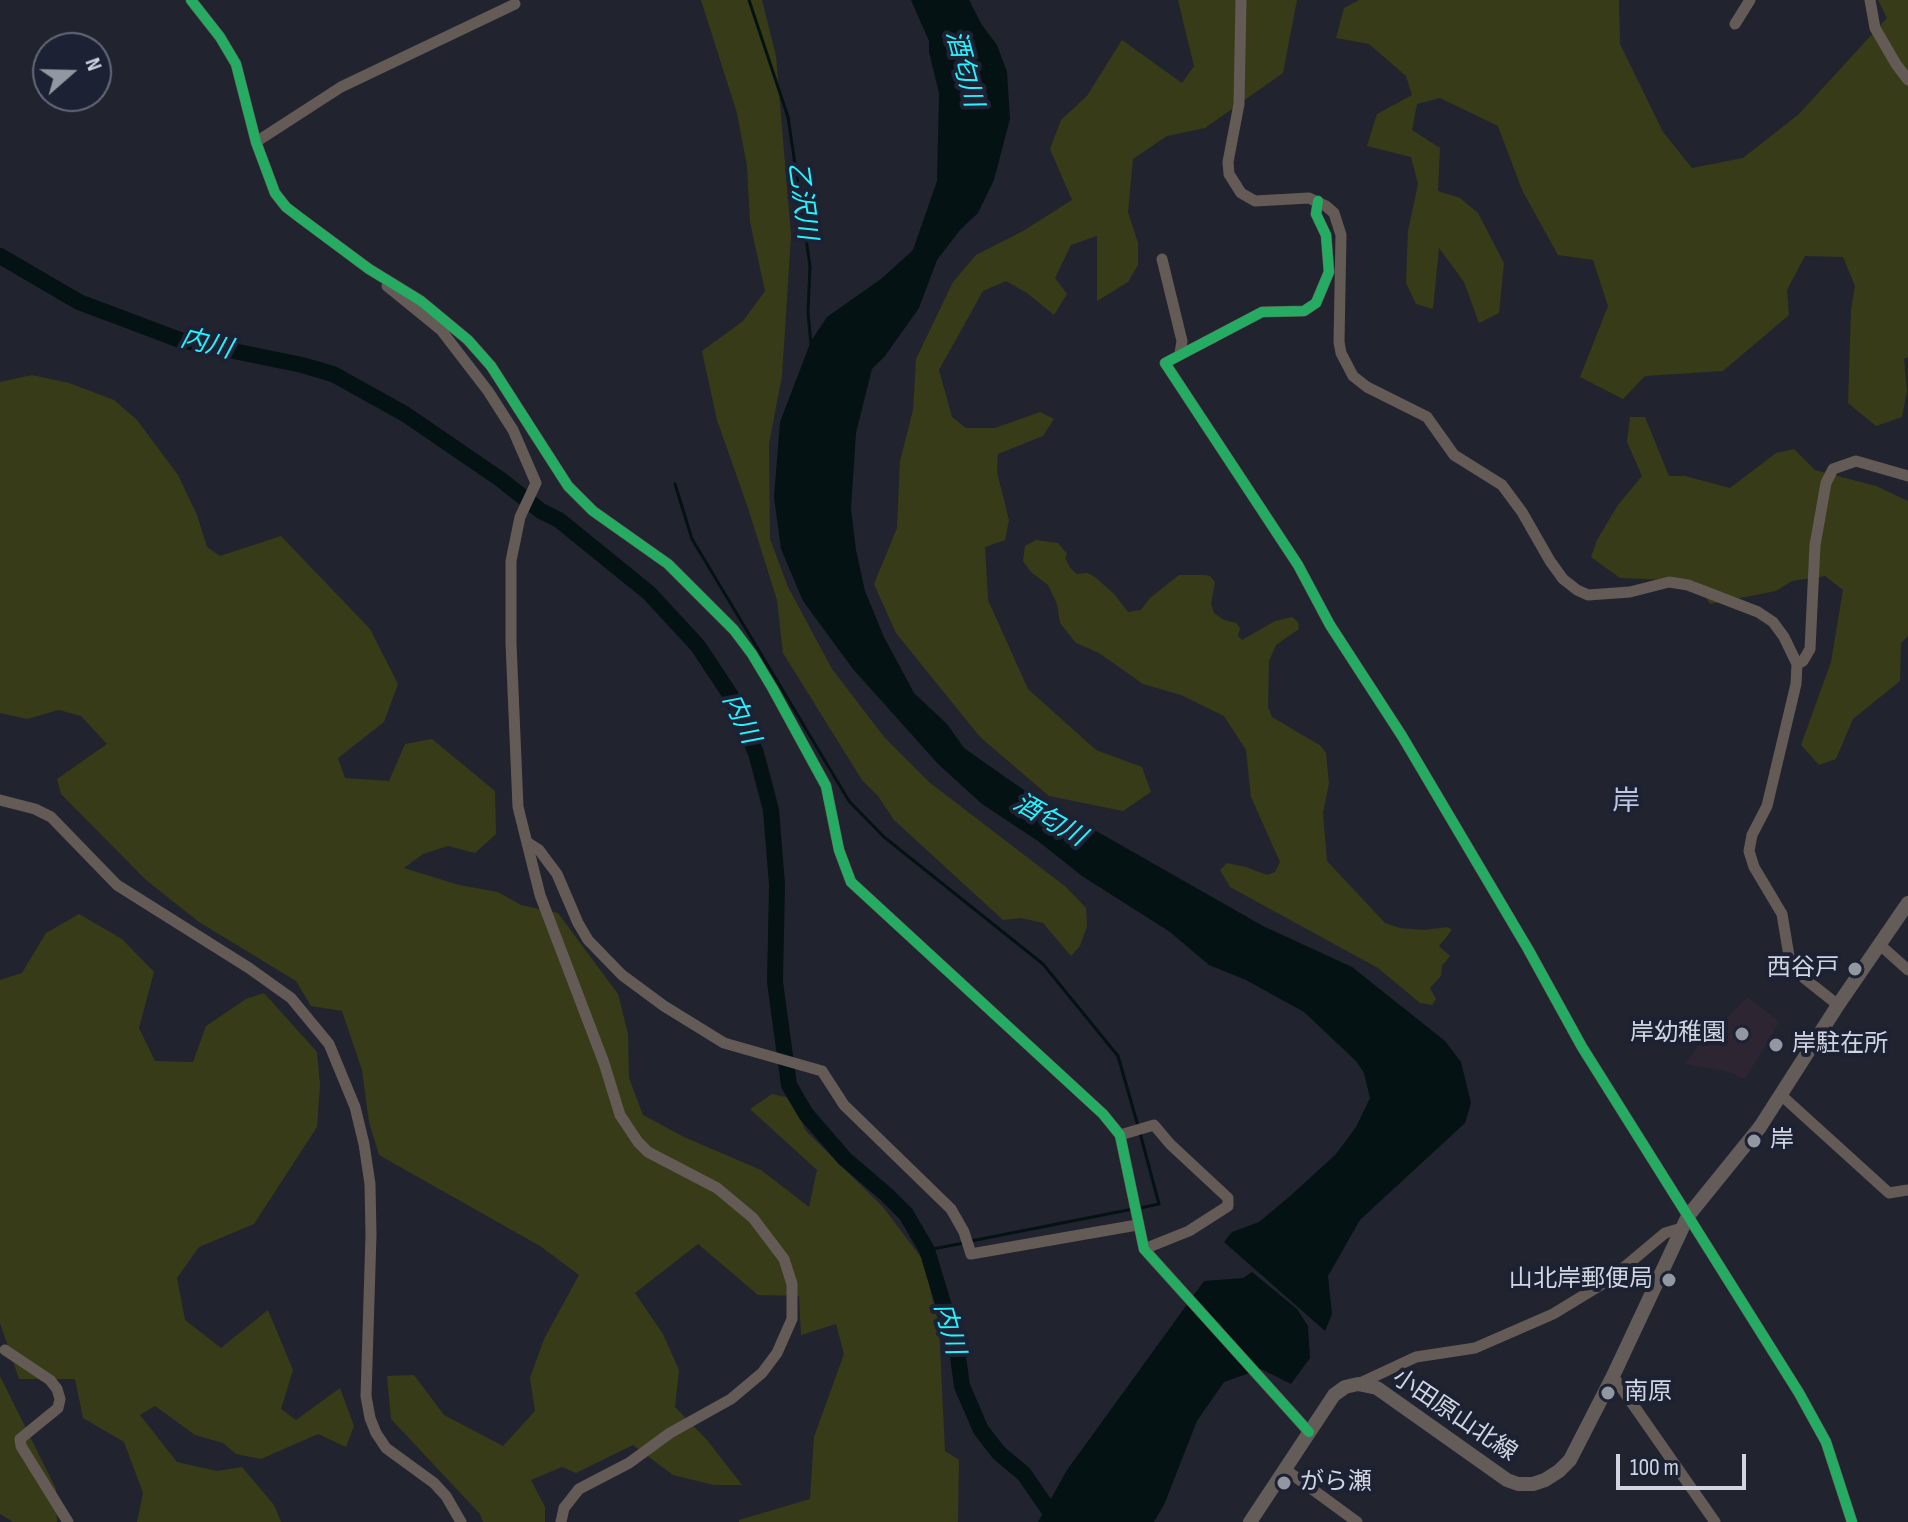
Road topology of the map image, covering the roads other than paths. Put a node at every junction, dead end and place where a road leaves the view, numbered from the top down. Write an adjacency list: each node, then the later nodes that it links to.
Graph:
1 (191, 0): 8 (street)
2 (1241, 0): 9 (street)
3 (1750, 0): 6 (street)
4 (1870, 0): 7 (street)
5 (515, 4): 8 (street)
6 (1735, 24)
7 (1908, 80)
8 (256, 142): 11 (street)
9 (1318, 201): 12 (street); 14 (street)
10 (1162, 259): 12 (street)
11 (383, 277): 16 (street); 22 (street)
12 (1180, 353): 24 (street)
13 (1908, 476): 14 (street)
14 (1797, 664): 20 (street)
15 (0, 800): 33 (street)
16 (528, 843): 25 (street); 34 (street)
17 (1908, 903): 18 (main road, 小田原山北線)
18 (1879, 944): 19 (street); 20 (main road, 小田原山北線)
19 (1908, 970)
20 (1838, 1005): 21 (main road, 小田原山北線)
21 (1781, 1095): 23 (street); 24 (main road, 小田原山北線)
22 (1124, 1134): 25 (street); 26 (street)
23 (1908, 1190)
24 (1685, 1222): 28 (main road, 小田原山北線); 29 (street); 38 (street)
25 (1137, 1225): 26 (street)
26 (1146, 1248): 30 (street)
27 (5, 1350): 32 (street)
28 (1613, 1376): 29 (main road, 小田原山北線); 37 (street)
29 (1358, 1384): 30 (main road, 小田原山北線)
30 (1309, 1432): 31 (main road, 小田原山北線)
31 (1286, 1470): 35 (main road, 小田原山北線); 36 (street)
32 (68, 1522)
33 (461, 1522)
34 (561, 1522)
35 (1250, 1522)
36 (1357, 1522)
37 (1715, 1522)
38 (1852, 1522)

